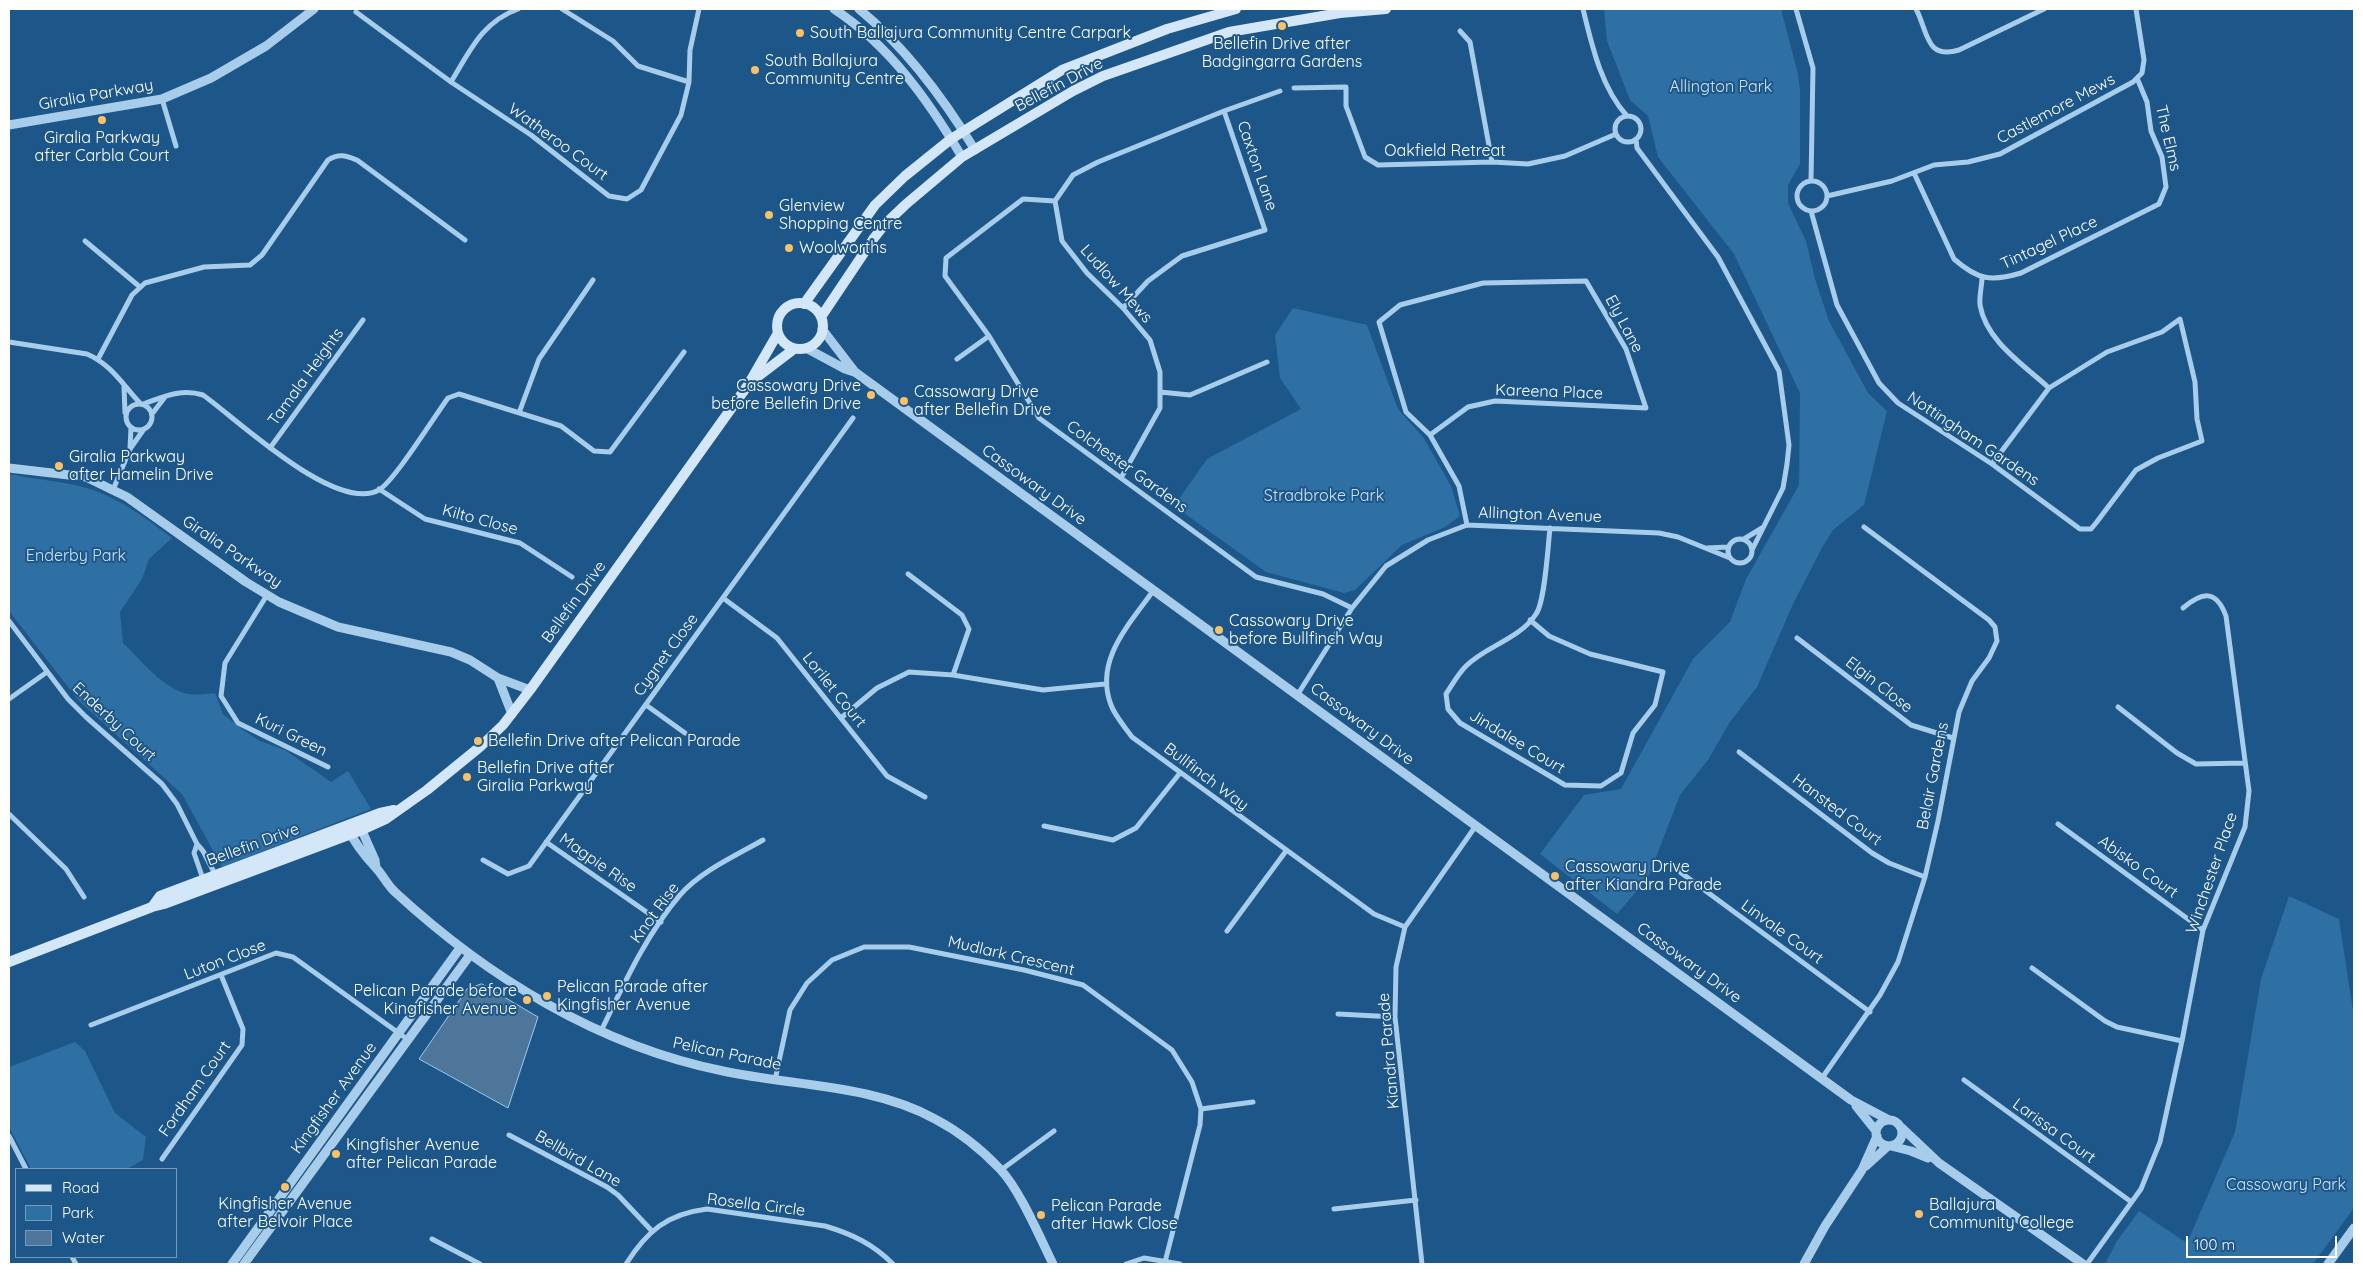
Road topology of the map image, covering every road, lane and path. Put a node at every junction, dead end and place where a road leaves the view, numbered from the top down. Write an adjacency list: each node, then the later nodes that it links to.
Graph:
1 (314, 9): 21 (street, Giralia Parkway)
2 (518, 9): 17 (street)
3 (562, 9): 18 (street)
4 (699, 9): 18 (street, Watheroo Court)
5 (834, 9): 27 (street)
6 (859, 9): 25 (street)
7 (1236, 9): 25 (main road, Bellefin Drive)
8 (1382, 9): 30 (main road, Bellefin Drive)
9 (1583, 9): 23 (street)
10 (1916, 9): 11 (street)
11 (2044, 9)
12 (2136, 9): 16 (street, Castlemore Mews)
13 (1798, 10): 34 (street)
14 (356, 12): 17 (street, Watheroo Court)
15 (1460, 31): 32 (street)
16 (2137, 78): 33 (street, Castlemore Mews); 37 (street, The Elms)
17 (451, 82): 18 (street, Watheroo Court)
18 (689, 82)
19 (1294, 88): 32 (street, Oakfield Retreat)
20 (1280, 91): 22 (street)
21 (162, 99): 24 (street, Giralia Parkway); 29 (street)
22 (1224, 111): 36 (street); 45 (street, Caxton Lane)
23 (1627, 116): 26 (street); 28 (street)
24 (9, 125)
25 (964, 131): 27 (main road, Bellefin Drive); 30 (street)
26 (1616, 134): 28 (street); 32 (street, Oakfield Retreat)
27 (952, 139): 31 (street); 44 (main road, Bellefin Drive)
28 (1636, 139): 83 (street)
29 (176, 146)
30 (975, 150): 31 (main road, Bellefin Drive)
31 (962, 157): 46 (main road, Bellefin Drive)
32 (1492, 162)
33 (1914, 173): 35 (street, Castlemore Mews); 41 (street, Tintagel Place)
34 (1811, 181): 35 (street); 38 (street)
35 (1828, 196): 38 (street)
36 (1055, 201): 45 (street, Ludlow Mews); 50 (street, Colchester Gardens)
37 (2159, 204): 41 (street, Tintagel Place)
38 (1811, 211): 75 (street, Nottingham Gardens)
39 (465, 240): 43 (street)
40 (85, 241): 43 (street)
41 (1982, 277): 61 (street)
42 (594, 280): 66 (street)
43 (140, 287): 55 (street)
44 (804, 304): 46 (main road); 49 (main road)
45 (1123, 308): 62 (street, Ludlow Mews)
46 (821, 318): 48 (main road)
47 (363, 320): 73 (street, Tamala Heights)
48 (822, 329): 52 (main road); 58 (street, Cassowary Drive)
49 (778, 333): 53 (main road); 59 (main road, Bellefin Drive)
50 (989, 336): 56 (street); 77 (street, Colchester Gardens)
51 (9, 342): 55 (street)
52 (806, 348): 53 (main road); 58 (street, Cassowary Drive)
53 (794, 349): 59 (main road, Bellefin Drive)
54 (684, 352): 66 (street)
55 (98, 359): 60 (street)
56 (957, 359)
57 (1267, 362): 62 (street)
58 (854, 372): 91 (street, Cassowary Drive)
59 (748, 385): 103 (main road, Bellefin Drive)
60 (124, 386): 64 (street); 67 (street)
61 (2049, 388): 75 (street); 75 (street, Nottingham Gardens)
62 (1160, 392): 77 (street, Ludlow Mews)
63 (166, 396): 64 (street); 68 (street); 73 (street)
64 (141, 404): 67 (street); 68 (street)
65 (1646, 408): 72 (street, Kareena Place); 72 (street, Ely Lane)
66 (519, 413): 78 (street)
67 (126, 414): 70 (street)
68 (152, 414): 71 (street)
69 (853, 418): 93 (street, Cygnet Close)
70 (131, 428): 71 (street); 74 (street)
71 (144, 429): 74 (street)
72 (1430, 435): 80 (street)
73 (270, 448): 78 (street)
74 (130, 449): 79 (street)
75 (1992, 464)
76 (9, 468): 79 (street, Giralia Parkway)
77 (1121, 478): 94 (street, Colchester Gardens)
78 (380, 489): 90 (street, Kilto Close)
79 (113, 490): 92 (street, Giralia Parkway)
80 (1467, 525): 82 (street, Allington Avenue); 94 (street, Allington Avenue)
81 (1864, 527): 111 (street, Belair Gardens)
82 (1550, 528): 86 (street, Allington Avenue); 96 (street, Jindalee Court)
83 (1762, 528): 84 (street); 87 (street)
84 (1744, 539): 85 (street); 87 (street)
85 (1728, 547): 86 (street, Allington Avenue); 88 (street)
86 (1707, 548): 88 (street, Allington Avenue)
87 (1752, 550): 88 (street)
88 (1730, 558)
89 (908, 574): 100 (street)
90 (572, 577)
91 (1153, 591): 102 (street, Bullfinch Way); 104 (street, Cassowary Drive)
92 (267, 594): 101 (street, Giralia Parkway); 114 (street, Kuri Green)
93 (723, 598): 106 (street, Cygnet Close); 109 (street, Lorilet Court)
94 (1352, 608): 104 (street, Allington Avenue)
95 (2183, 608): 113 (street, Winchester Place)
96 (1530, 620): 96 (street, Jindalee Court)
97 (9, 621): 99 (street, Enderby Court)
98 (1797, 638): 111 (street, Elgin Close)
99 (47, 672): 105 (street); 125 (street, Enderby Court)
100 (953, 675): 102 (street); 109 (street)
101 (498, 678): 103 (street, Giralia Parkway); 108 (street)
102 (1105, 684): 115 (street, Bullfinch Way)
103 (530, 690): 108 (main road, Bellefin Drive)
104 (1298, 694): 121 (street, Cassowary Drive)
105 (9, 699)
106 (646, 705): 110 (street); 124 (street, Cygnet Close)
107 (2118, 707): 113 (street)
108 (512, 714): 119 (main road, Bellefin Drive)
109 (841, 718): 116 (street, Lorilet Court)
110 (686, 733)
111 (1953, 738): 130 (street, Belair Gardens)
112 (1739, 752): 130 (street, Hansted Court)
113 (2244, 763): 136 (street, Winchester Place)
114 (328, 767)
115 (1180, 772): 120 (street); 126 (street, Bullfinch Way)
116 (925, 797)
117 (9, 814): 133 (street)
118 (2058, 824): 136 (street, Abisko Court)
119 (360, 826): 122 (main road, Bellefin Drive); 128 (street, Pelican Parade)
120 (1044, 826)
121 (1475, 827): 135 (street, Kiandra Parade); 150 (street, Cassowary Drive)
122 (349, 830): 128 (street, Pelican Parade); 131 (main road, Bellefin Drive)
123 (763, 840): 134 (street, Knot Rise)
124 (546, 842): 127 (street, Cygnet Close); 134 (street, Magpie Rise)
125 (197, 844): 131 (street, Enderby Court); 132 (street, Enderby Court)
126 (1286, 851): 135 (street, Bullfinch Way); 137 (street)
127 (482, 860)
128 (376, 868): 138 (street, Pelican Parade)
129 (1680, 872): 143 (street, Linvale Court)
130 (1925, 876): 143 (street, Belair Gardens)
131 (217, 879): 132 (main road, Bellefin Drive)
132 (205, 884): 140 (main road, Bellefin Drive)
133 (84, 897)
134 (661, 922): 147 (street, Knot Rise)
135 (1405, 927): 145 (street, Kiandra Parade)
136 (2203, 930): 149 (street, Winchester Place)
137 (1227, 931)
138 (460, 948): 139 (street, Pelican Parade); 148 (street, Kingfisher Avenue)
139 (470, 955): 147 (street, Pelican Parade); 148 (street, Kingfisher Avenue)
140 (9, 962)
141 (2032, 968): 149 (street)
142 (220, 975): 146 (street, Luton Close); 148 (street, Luton Close); 163 (street, Fordham Court)
143 (1870, 1012): 150 (street, Belair Gardens)
144 (1338, 1014): 145 (street)
145 (1396, 1017): 168 (street, Kiandra Parade)
146 (91, 1026)
147 (601, 1032): 151 (street, Pelican Parade)
148 (403, 1036): 175 (street, Kingfisher Avenue); 176 (street, Kingfisher Avenue)
149 (2182, 1041): 169 (street, Winchester Place)
150 (1822, 1078): 153 (street, Cassowary Drive)
151 (775, 1080): 155 (street, Mudlark Crescent); 166 (street, Pelican Parade)
152 (1964, 1080): 169 (street, Larissa Court)
153 (1851, 1100): 156 (street, Cassowary Drive); 159 (street, Cassowary Drive)
154 (1253, 1102): 155 (street)
155 (1201, 1109): 174 (street, Mudlark Crescent)
156 (1889, 1120): 157 (street); 159 (street)
157 (1902, 1128): 162 (street); 164 (street)
158 (1054, 1131): 166 (street)
159 (1877, 1133): 162 (street); 167 (street)
160 (509, 1135): 172 (street, Bellbird Lane)
161 (9, 1136): 165 (street)
162 (1890, 1146): 164 (street); 167 (street)
163 (162, 1159)
164 (1939, 1164): 185 (street)
165 (25, 1168)
166 (1001, 1170): 180 (street, Pelican Parade)
167 (1862, 1170): 184 (street)
168 (1416, 1200): 170 (street); 183 (street, Kiandra Parade)
169 (2130, 1201): 186 (street, Winchester Place)
170 (1334, 1209)
171 (2354, 1228): 187 (street)
172 (652, 1231): 178 (street, Rosella Circle); 179 (street, Rosella Circle)
173 (432, 1239): 177 (street)
174 (1165, 1262): 181 (street); 182 (street)
175 (232, 1264)
176 (244, 1264)
177 (480, 1264)
178 (626, 1264)
179 (893, 1264)
180 (1053, 1264)
181 (1126, 1264)
182 (1180, 1264)
183 (1422, 1264)
184 (1804, 1264)
185 (2082, 1264)
186 (2088, 1264)
187 (2328, 1264)

